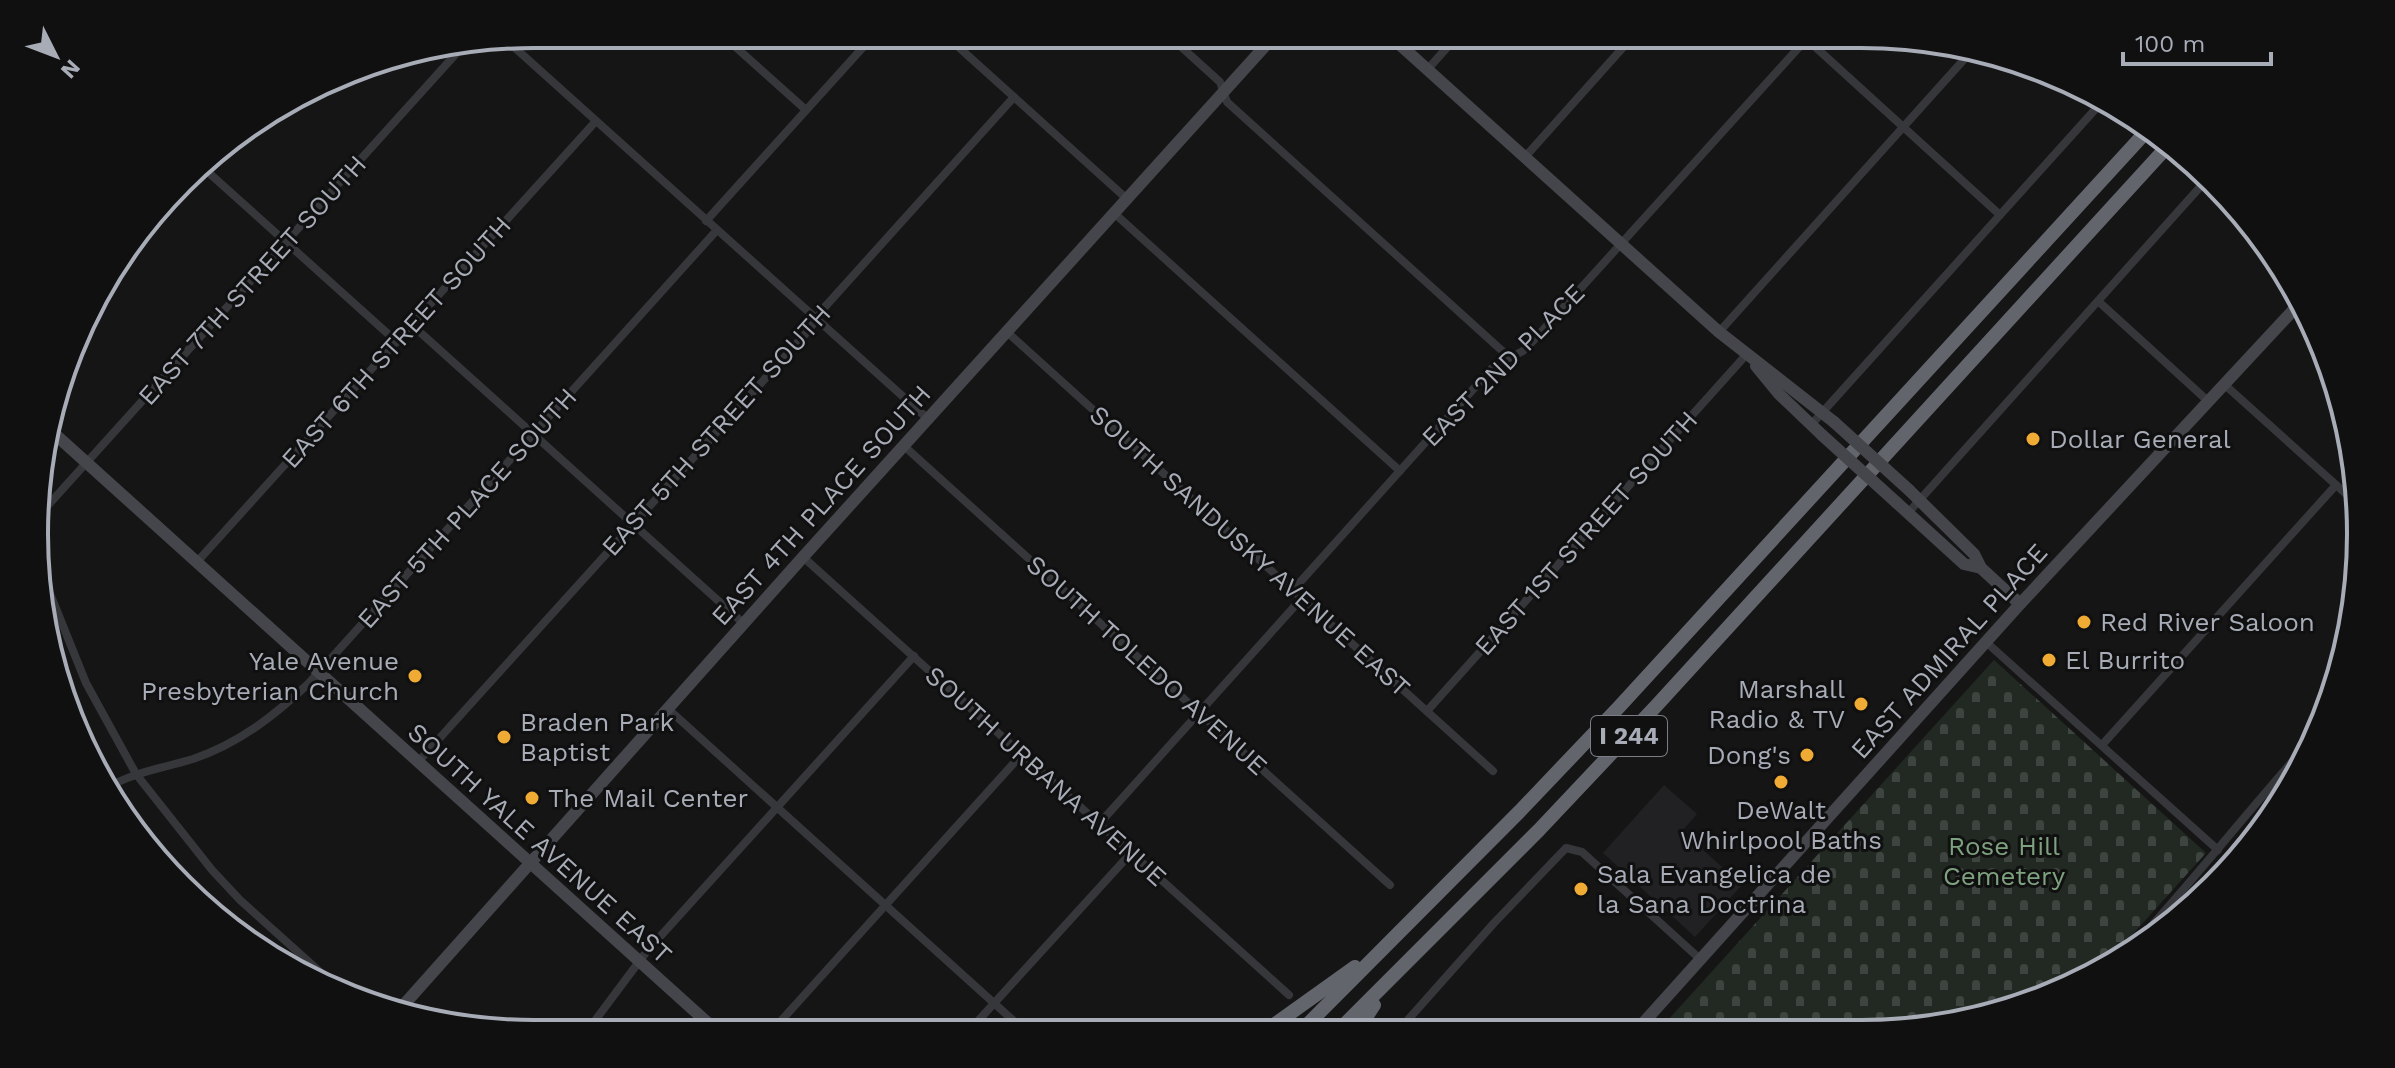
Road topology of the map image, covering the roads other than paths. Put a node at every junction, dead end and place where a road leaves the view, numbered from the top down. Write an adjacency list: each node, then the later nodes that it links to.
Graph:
1 (737, 48): 18 (street)
2 (862, 48): 18 (street)
3 (960, 48): 16 (street)
4 (1182, 48): 15 (street)
5 (1263, 48): 15 (street, EAST 4TH PLACE SOUTH)
6 (1403, 48): 14 (street)
7 (1447, 48): 14 (street)
8 (1622, 48): 23 (street)
9 (1795, 48): 32 (street, EAST 2ND PLACE)
10 (1819, 48): 20 (street)
11 (516, 49): 19 (street)
12 (455, 54): 31 (street, EAST 7TH STREET SOUTH)
13 (1964, 59): 20 (street)
14 (1427, 70): 23 (street)
15 (1223, 92): 26 (street, EAST 4TH PLACE SOUTH); 41 (street)
16 (1014, 97): 26 (street); 35 (street, EAST 5TH STREET SOUTH)
17 (2096, 109): 28 (street)
18 (806, 110): 29 (street)
19 (596, 121): 29 (street); 36 (street, EAST 6TH STREET SOUTH)
20 (1903, 126): 28 (street); 38 (street)
21 (2141, 137): 87 (highway, I 244)
22 (2162, 152): 91 (highway, I 244)
23 (1525, 157): 32 (street)
24 (209, 173): 31 (street)
25 (2201, 186): 33 (street)
26 (1127, 199): 27 (street, EAST 4TH PLACE SOUTH)
27 (1114, 213): 37 (street, EAST 4TH PLACE SOUTH); 51 (street)
28 (2000, 215): 44 (street)
29 (706, 221): 30 (street)
30 (717, 230): 35 (street); 47 (street, EAST 5TH PLACE SOUTH)
31 (286, 242): 39 (street); 50 (street, EAST 7TH STREET SOUTH)
32 (1621, 243): 38 (street); 41 (street, EAST 2ND PLACE)
33 (2098, 301): 43 (street); 54 (street)
34 (2293, 311): 42 (street, EAST ADMIRAL PLACE)
35 (816, 319): 45 (street); 57 (street, EAST 5TH STREET SOUTH)
36 (412, 325): 39 (street, EAST 6TH STREET SOUTH); 47 (street)
37 (1007, 332): 45 (street, EAST 4TH PLACE SOUTH); 61 (street, SOUTH SANDUSKY AVENUE EAST)
38 (1719, 332): 40 (street)
39 (397, 342): 59 (street, EAST 6TH STREET SOUTH)
40 (1746, 355): 44 (street); 46 (street); 70 (street, EAST 1ST STREET SOUTH)
41 (1509, 357): 51 (street, EAST 2ND PLACE)
42 (2225, 385): 43 (street, EAST ADMIRAL PLACE); 52 (street)
43 (2209, 402): 64 (street, EAST ADMIRAL PLACE)
44 (1822, 412): 46 (street); 54 (street, bridge)
45 (928, 419): 49 (street, EAST 4TH PLACE SOUTH)
46 (1811, 425): 56 (street, bridge)
47 (533, 435): 57 (street); 68 (street, EAST 5TH PLACE SOUTH)
48 (58, 437): 50 (street, SOUTH YALE AVENUE EAST)
49 (904, 446): 58 (street, EAST 4TH PLACE SOUTH); 71 (street, SOUTH TOLEDO AVENUE)
50 (87, 463): 55 (street, EAST 7TH STREET SOUTH); 59 (street, SOUTH YALE AVENUE EAST)
51 (1400, 471): 61 (street, EAST 2ND PLACE)
52 (2336, 485): 53 (street); 72 (street)
53 (2345, 493)
54 (1920, 499): 56 (street); 60 (street)
55 (49, 504)
56 (1908, 513): 60 (street)
57 (633, 524): 65 (street); 74 (street, EAST 5TH STREET SOUTH)
58 (803, 557): 65 (street, EAST 4TH PLACE SOUTH); 67 (street, SOUTH URBANA AVENUE)
59 (196, 563): 68 (street, SOUTH YALE AVENUE EAST)
60 (1981, 568): 64 (street)
61 (1293, 590): 62 (street, SOUTH SANDUSKY AVENUE EAST)
62 (1302, 598): 70 (street, SOUTH SANDUSKY AVENUE EAST); 71 (street)
63 (52, 599): 77 (street)
64 (2020, 604): 66 (street, EAST ADMIRAL PLACE)
65 (743, 623): 69 (street, EAST 4TH PLACE SOUTH)
66 (1986, 642): 72 (street); 88 (street, EAST ADMIRAL PLACE)
67 (914, 656): 73 (street, SOUTH URBANA AVENUE); 79 (street)
68 (318, 673): 74 (street, SOUTH YALE AVENUE EAST); 77 (street, EAST 5TH PLACE SOUTH)
69 (667, 708): 79 (street); 83 (street, EAST 4TH PLACE SOUTH)
70 (1427, 711): 75 (street, SOUTH SANDUSKY AVENUE EAST)
71 (1200, 712): 80 (street); 84 (street, SOUTH TOLEDO AVENUE)
72 (2102, 745): 81 (street)
73 (1022, 754): 80 (street, SOUTH URBANA AVENUE); 85 (street)
74 (418, 762): 83 (street, SOUTH YALE AVENUE EAST)
75 (1493, 771)
76 (2284, 773): 81 (street)
77 (136, 774): 78 (street, EAST 5TH PLACE SOUTH); 90 (street)
78 (117, 783)
79 (777, 806): 85 (street); 89 (street)
80 (1099, 824): 82 (street, SOUTH URBANA AVENUE)
81 (2218, 850): 86 (street)
82 (1131, 853): 92 (street, SOUTH URBANA AVENUE); 94 (street)
83 (529, 862): 89 (street, SOUTH YALE AVENUE EAST); 93 (street, EAST 4TH PLACE SOUTH)
84 (1390, 885)
85 (886, 906): 94 (street); 97 (street)
86 (2159, 918)
87 (1385, 946): 100 (highway); 101 (highway, I 244)
88 (1700, 959): 104 (street); 105 (street, EAST ADMIRAL PLACE)
89 (639, 962): 95 (street); 96 (street, SOUTH YALE AVENUE EAST)
90 (316, 969)
91 (1391, 979): 102 (highway, I 244); 103 (highway)
92 (1289, 995)
93 (406, 1002)
94 (994, 1003): 98 (street); 99 (street)
95 (596, 1020)
96 (704, 1020)
97 (782, 1020)
98 (979, 1020)
99 (1013, 1020)
100 (1281, 1020)
101 (1312, 1020)
102 (1349, 1020)
103 (1364, 1020)
104 (1408, 1020)
105 (1646, 1020)

